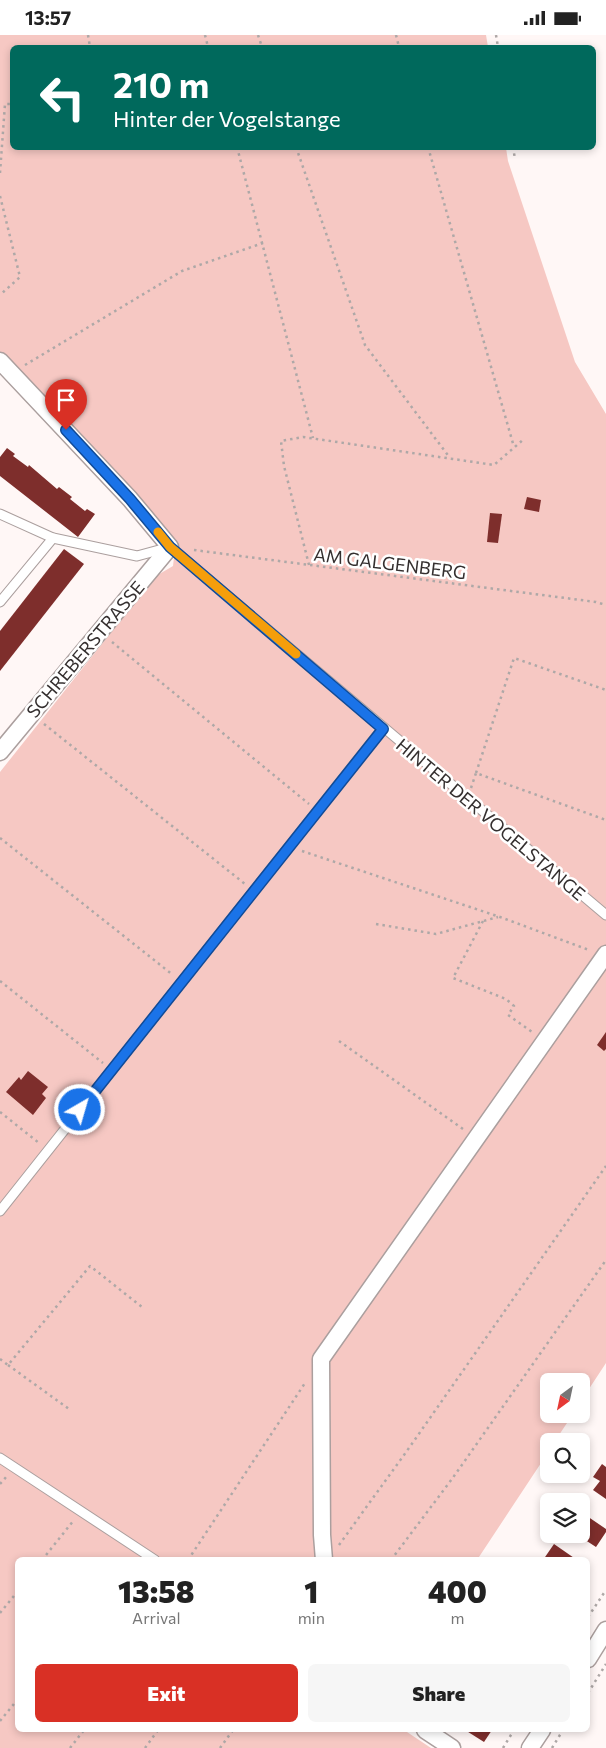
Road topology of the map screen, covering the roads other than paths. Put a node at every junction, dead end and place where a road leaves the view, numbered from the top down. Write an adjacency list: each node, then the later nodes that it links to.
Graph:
1 (0, 361): 4 (street)
2 (0, 515): 3 (lane)
3 (53, 537): 4 (lane); 5 (lane)
4 (170, 547): 6 (lane, HINTER DER VOGELSTANGE); 7 (street, SCHREBERSTRASSE)
5 (0, 603)
6 (383, 729): 8 (lane, HINTER DER VOGELSTANGE); 10 (lane)
7 (0, 752)
8 (606, 915)
9 (605, 955): 12 (street)
10 (0, 1211)
11 (0, 1458): 13 (lane)
12 (329, 1556)
13 (150, 1557)
14 (606, 1630): 15 (street)
15 (590, 1656)
16 (428, 1732): 18 (street)
17 (541, 1732): 19 (street)
18 (452, 1748)
19 (530, 1748)

